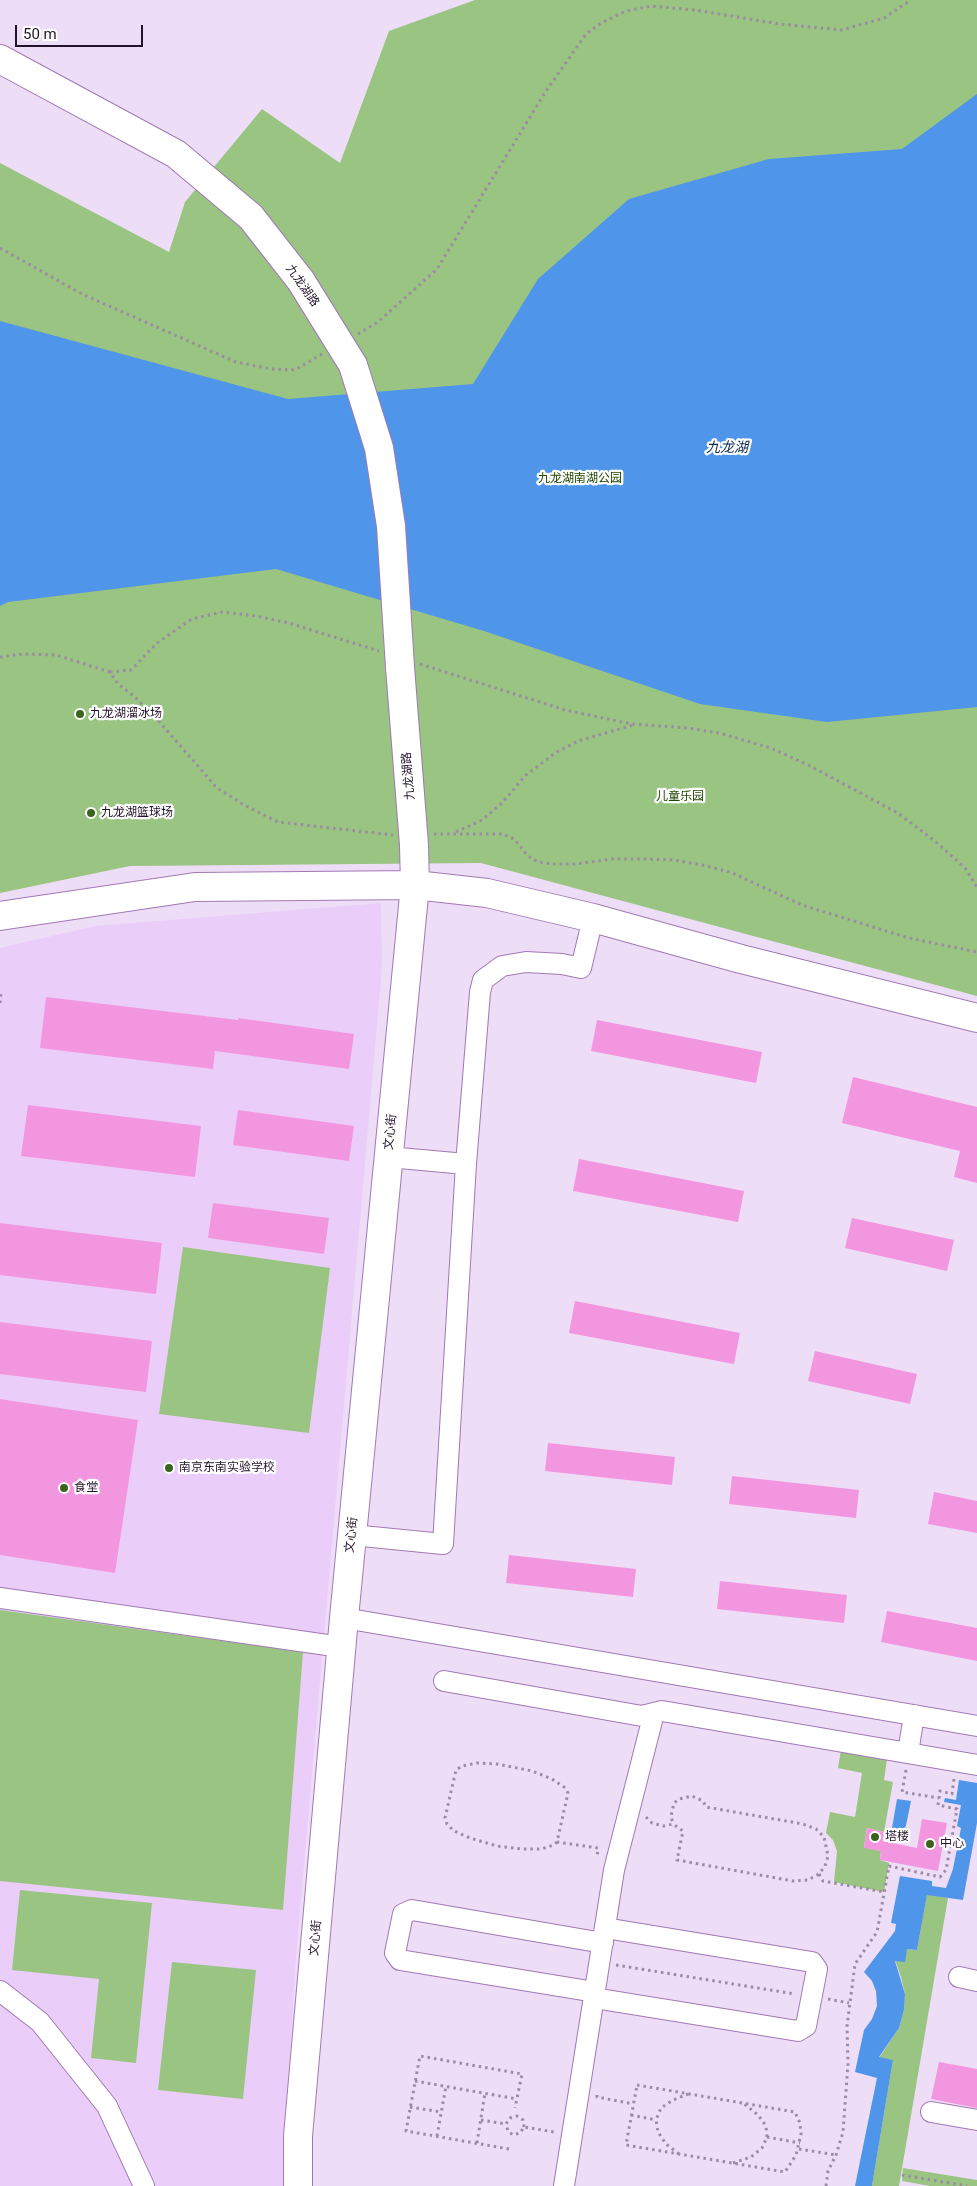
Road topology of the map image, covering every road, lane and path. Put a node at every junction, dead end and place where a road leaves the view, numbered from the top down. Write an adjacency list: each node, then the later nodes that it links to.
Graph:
1 (911, 0): 6 (path)
2 (0, 59): 9 (street, 九龙湖路, bridge)
3 (0, 248): 4 (path)
4 (6, 252): 5 (path); 7 (path)
5 (0, 254)
6 (353, 336)
7 (328, 351)
8 (0, 656): 10 (path)
9 (398, 658): 10 (path); 11 (path); 15 (street, 九龙湖路)
10 (110, 672): 13 (path)
11 (635, 725): 12 (path); 16 (path)
12 (453, 833): 14 (path); 19 (path)
13 (400, 834)
14 (424, 834)
15 (415, 885): 17 (street); 18 (street); 23 (street, 文心街)
16 (977, 887)
17 (0, 916)
18 (594, 918): 22 (street); 24 (street)
19 (977, 952)
20 (1, 992): 21 (path)
21 (0, 1003)
22 (977, 1018)
23 (388, 1158): 24 (street); 25 (street, 文心街)
24 (466, 1164): 25 (street)
25 (352, 1535): 27 (street, 文心街)
26 (0, 1598): 28 (street)
27 (344, 1618): 28 (street, 文心街); 31 (street)
28 (341, 1647): 78 (street, 文心街)
29 (444, 1681): 30 (street)
30 (654, 1713): 33 (street); 37 (street)
31 (914, 1715): 32 (street); 33 (street)
32 (977, 1726)
33 (908, 1753): 34 (street); 36 (path)
34 (977, 1765)
35 (955, 1773): 36 (path)
36 (938, 1798): 42 (path)
37 (632, 1802): 38 (path); 40 (street)
38 (673, 1824): 41 (path); 41 (path)
39 (557, 1842): 39 (path); 40 (path)
40 (614, 1870): 43 (street)
41 (819, 1874): 42 (path)
42 (884, 1892): 47 (path)
43 (603, 1944): 45 (street); 45 (street); 46 (path); 46 (street)
44 (0, 1991): 77 (street)
45 (594, 1995): 46 (street); 48 (street)
46 (812, 1997): 47 (path)
47 (849, 2003): 74 (path)
48 (581, 2079): 55 (path); 66 (street)
49 (415, 2081): 50 (path); 53 (path); 56 (path)
50 (446, 2086): 51 (path); 58 (path)
51 (485, 2093): 53 (path); 61 (path)
52 (690, 2094): 54 (path); 55 (path); 62 (path)
53 (517, 2099): 57 (path)
54 (742, 2102): 68 (path); 70 (path)
55 (633, 2104): 60 (path)
56 (410, 2107): 58 (path); 67 (path)
57 (515, 2108)
58 (441, 2112): 67 (path)
59 (931, 2112): 63 (street)
60 (631, 2115): 62 (path); 73 (path)
61 (481, 2120): 64 (path); 69 (path)
62 (656, 2120): 73 (path)
63 (977, 2120)
64 (506, 2124): 65 (path); 65 (path)
65 (524, 2127): 66 (path)
66 (572, 2135): 79 (street)
67 (436, 2136): 69 (path)
68 (767, 2138): 70 (path); 75 (path)
69 (477, 2143): 71 (path)
70 (800, 2143): 72 (path)
71 (509, 2149)
72 (799, 2149): 74 (path); 75 (path)
73 (680, 2154): 75 (path)
74 (836, 2155): 80 (path)
75 (733, 2163)
76 (902, 2175): 81 (path)
77 (144, 2186)
78 (298, 2186)
79 (564, 2186)
80 (826, 2186)
81 (967, 2186)

